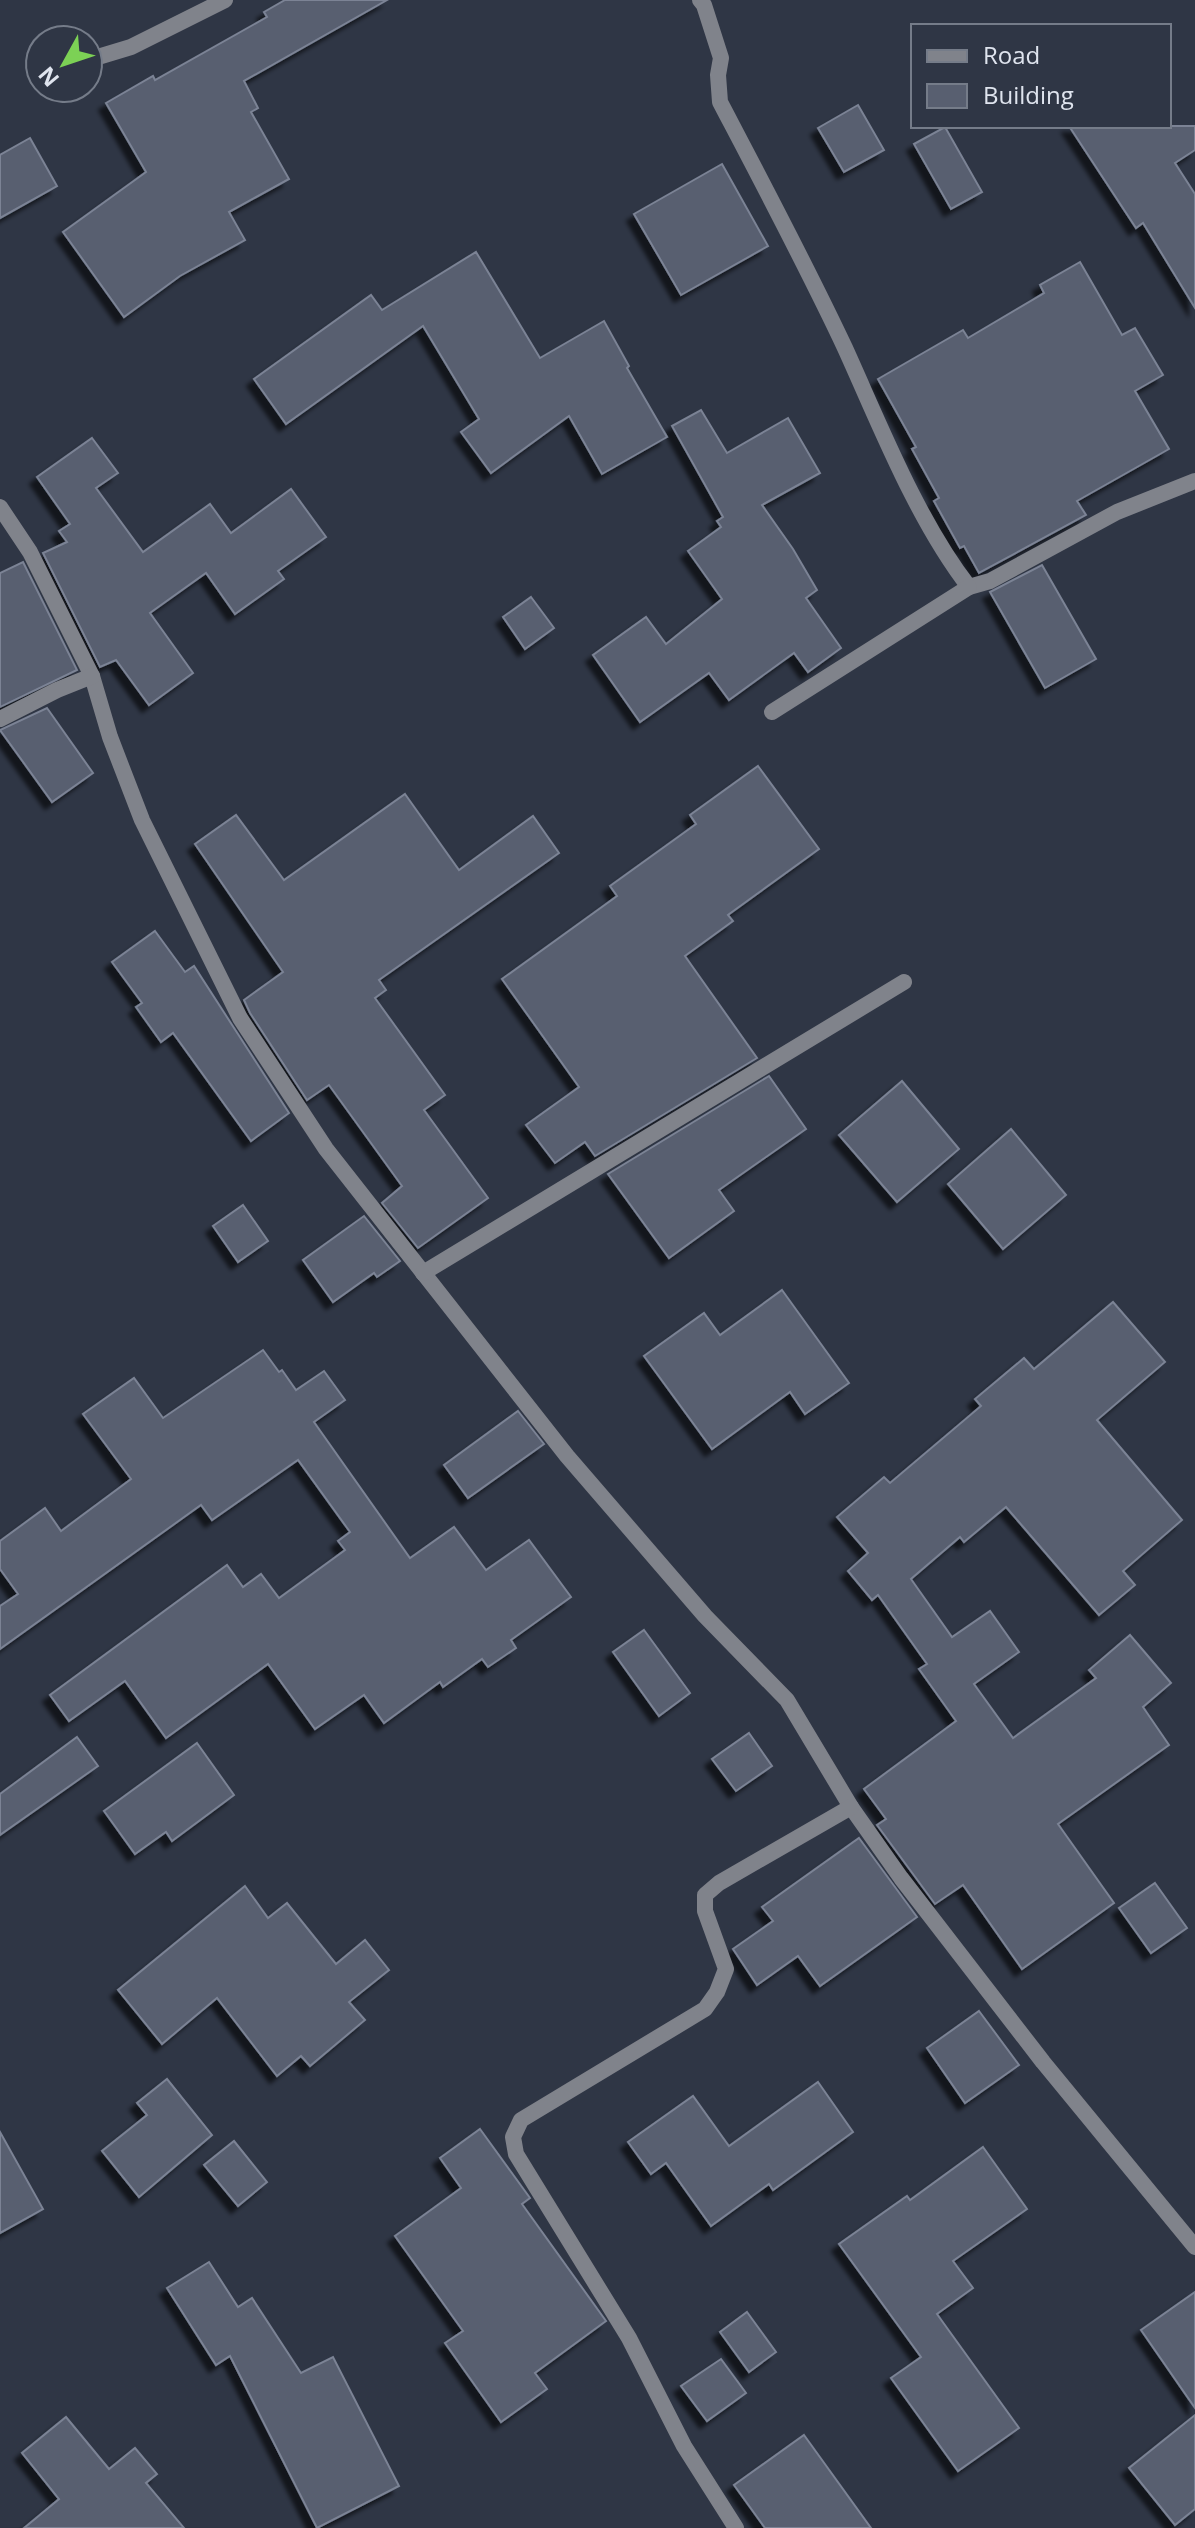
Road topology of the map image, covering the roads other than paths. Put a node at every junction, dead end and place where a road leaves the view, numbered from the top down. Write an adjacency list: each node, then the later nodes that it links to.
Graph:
1 (225, 0): 3 (street)
2 (700, 0): 6 (street)
3 (104, 55)
4 (1195, 481): 6 (street)
5 (0, 507): 7 (street)
6 (969, 587): 8 (street)
7 (92, 676): 9 (street); 11 (street)
8 (772, 712)
9 (0, 719)
10 (904, 982): 11 (street)
11 (423, 1273): 12 (street)
12 (851, 1807): 13 (street); 14 (street)
13 (1195, 2247)
14 (736, 2528)

